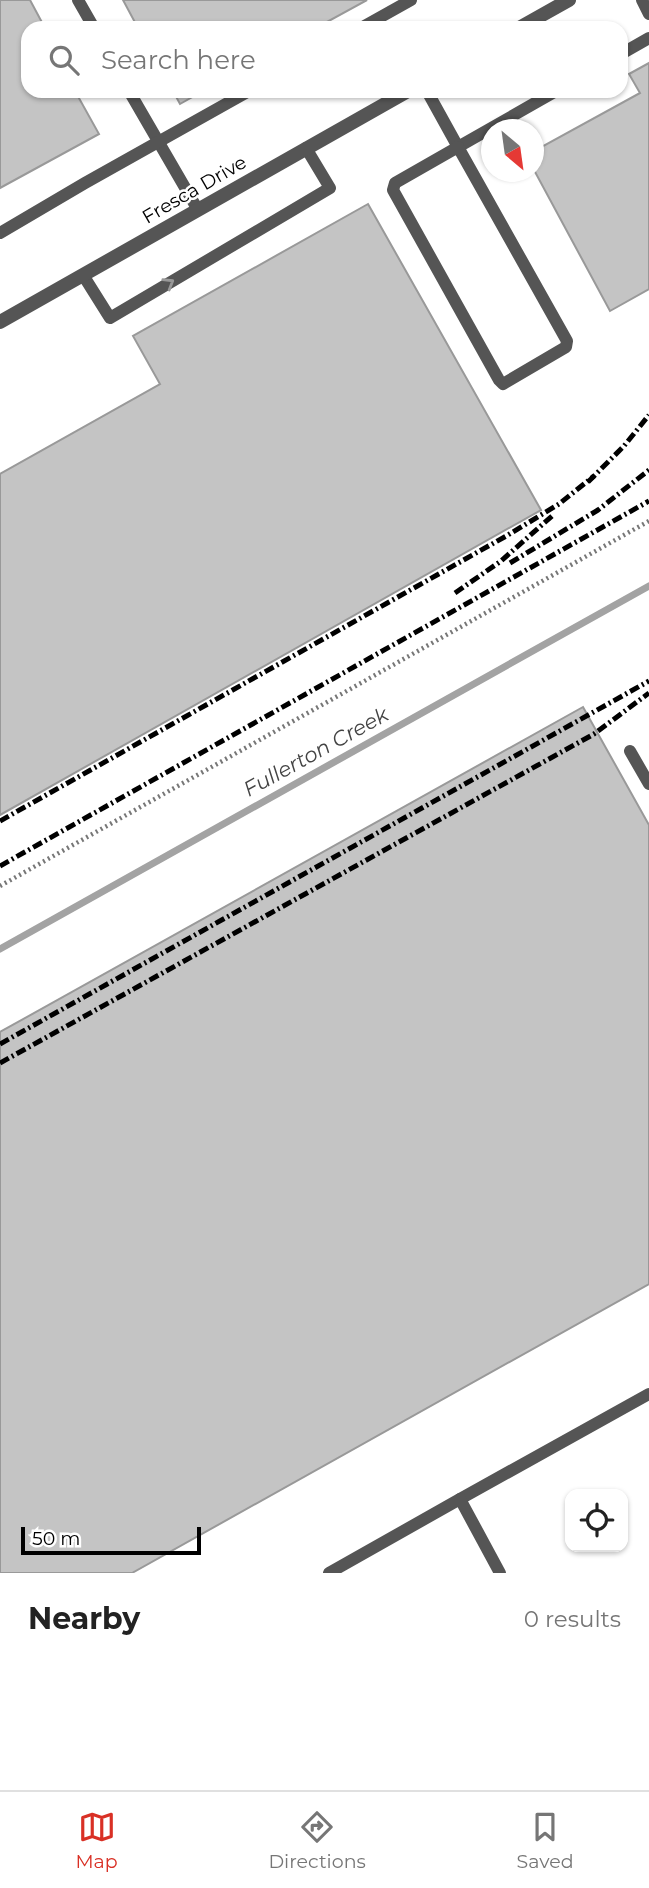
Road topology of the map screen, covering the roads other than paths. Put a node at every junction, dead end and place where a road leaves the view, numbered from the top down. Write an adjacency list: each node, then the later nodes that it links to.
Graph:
1 (78, 0): 6 (lane)
2 (411, 0): 7 (lane)
3 (569, 0): 8 (street)
4 (642, 0): 5 (lane)
5 (649, 14)
6 (90, 21)
7 (374, 21)
8 (532, 21)
9 (649, 38): 10 (lane)
10 (628, 50)
11 (133, 98): 16 (lane)
12 (237, 98): 16 (lane)
13 (395, 98): 18 (street, Fresca Drive)
14 (431, 98): 17 (lane)
15 (544, 98): 17 (lane)
16 (158, 142): 19 (lane); 20 (lane)
17 (458, 147): 17 (lane)
18 (306, 148): 19 (street, Fresca Drive); 21 (lane, one-way to 18)
19 (198, 210): 21 (street, Fresca Drive)
20 (0, 233)
21 (83, 275): 22 (street, Fresca Drive)
22 (0, 322)
23 (630, 751): 24 (lane)
24 (649, 784)
25 (649, 1394): 26 (lane)
26 (460, 1499): 27 (lane); 28 (lane)
27 (328, 1573)
28 (500, 1573)

